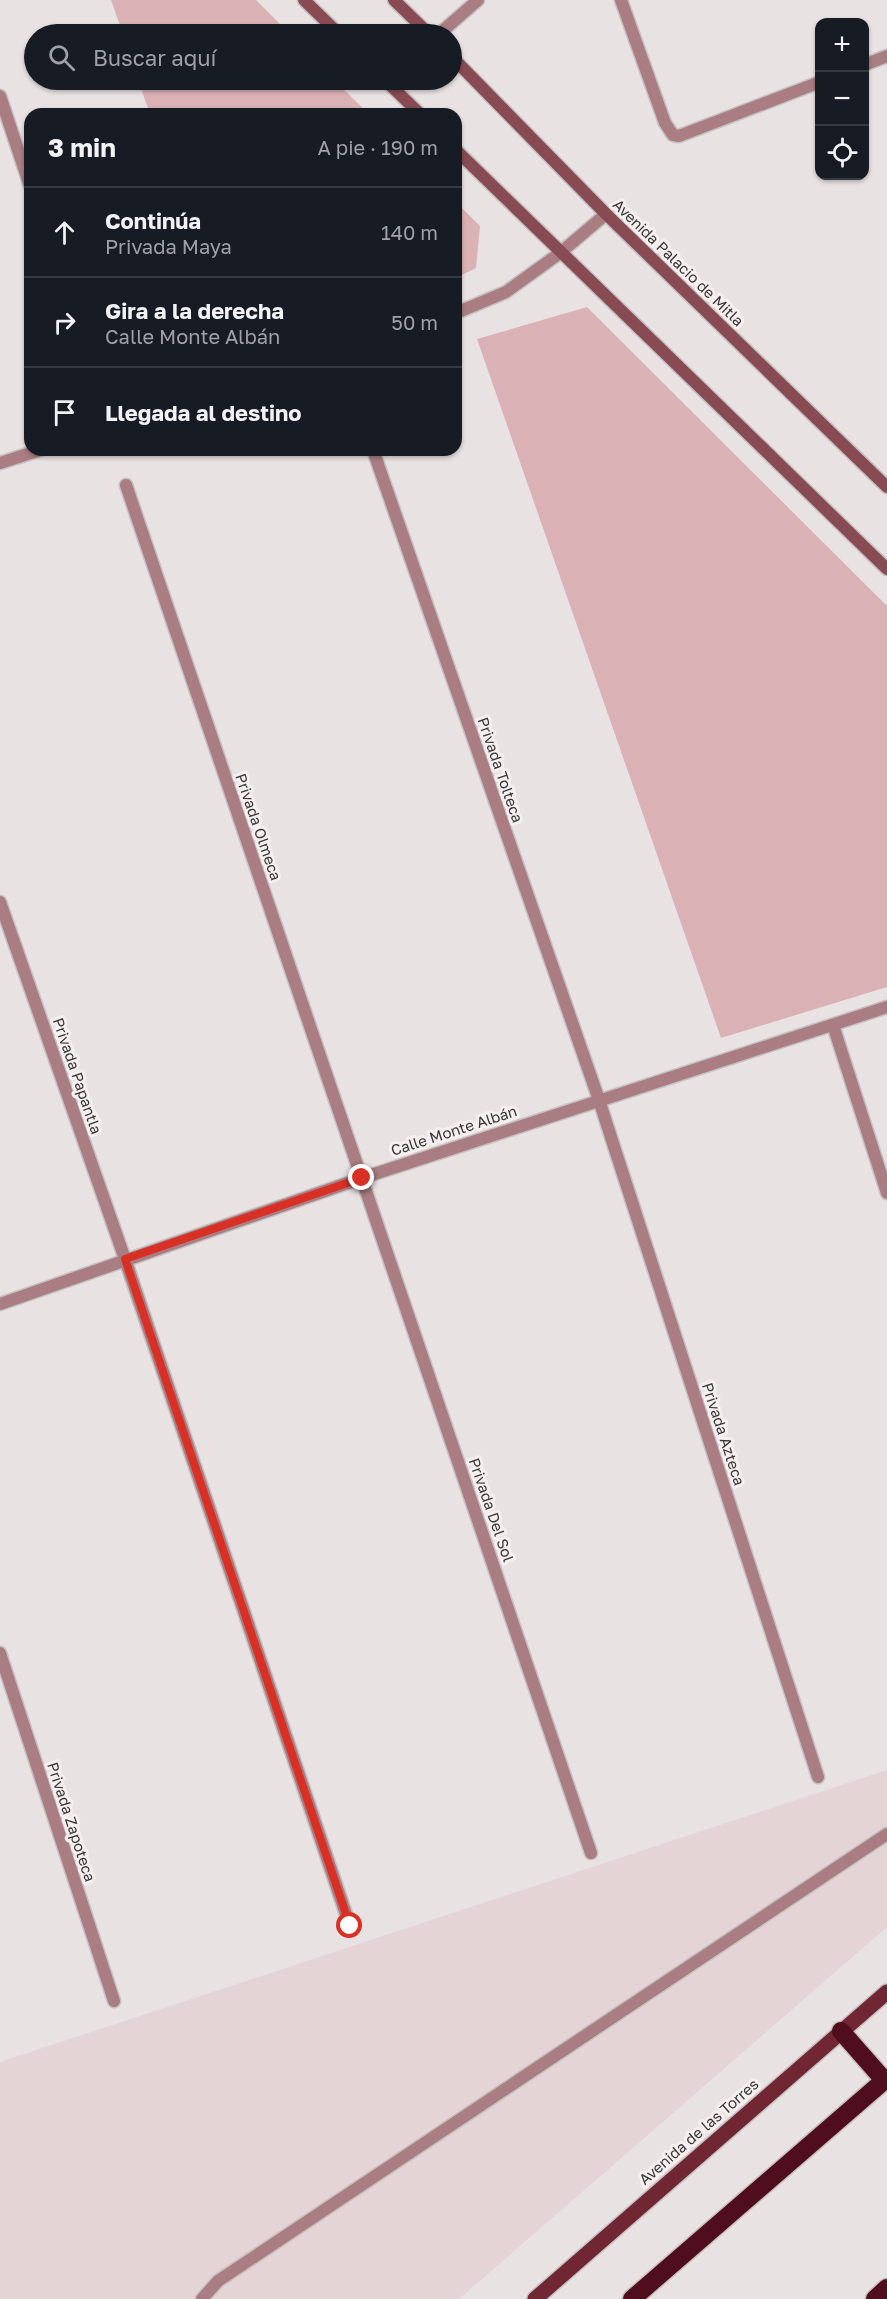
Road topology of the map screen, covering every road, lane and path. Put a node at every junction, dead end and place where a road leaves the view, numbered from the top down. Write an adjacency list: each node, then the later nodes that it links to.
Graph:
1 (304, 0): 5 (main road)
2 (394, 0): 6 (main road)
3 (478, 0): 7 (street)
4 (621, 0): 11 (street)
5 (329, 24)
6 (419, 24)
7 (450, 24)
8 (887, 56): 9 (street)
9 (869, 63)
10 (462, 67): 17 (main road, Avenida Palacio de Mitla)
11 (815, 84)
12 (395, 90): 14 (main road)
13 (0, 96): 16 (street)
14 (414, 108)
15 (462, 156): 18 (main road)
16 (24, 168)
17 (606, 214): 18 (street); 24 (main road, Avenida Palacio de Mitla)
18 (560, 253): 19 (street); 25 (main road)
19 (462, 310)
20 (24, 455): 22 (street)
21 (375, 456): 29 (street, Privada Tolteca)
22 (0, 463)
23 (126, 485): 30 (street, Privada Olmeca)
24 (887, 487)
25 (887, 569)
26 (0, 902): 32 (street, Privada Papantla)
27 (887, 1007): 28 (street, Calle Monte Albán)
28 (833, 1025): 29 (street, Calle Monte Albán); 31 (street)
29 (599, 1100): 30 (street, Calle Monte Albán); 35 (street, Privada Azteca)
30 (362, 1178): 32 (street, Calle Monte Albán); 37 (street, Privada Del Sol)
31 (887, 1193)
32 (125, 1259): 33 (street, Calle Monte Albán); 38 (street, Privada Papantla)
33 (0, 1304)
34 (0, 1653): 40 (street, Privada Zapoteca)
35 (818, 1777)
36 (887, 1834): 43 (street)
37 (591, 1853)
38 (350, 1926)
39 (887, 1992): 41 (main road, Avenida de las Torres)
40 (114, 2001)
41 (841, 2031): 42 (highway); 44 (main road, Avenida de las Torres)
42 (886, 2079): 45 (highway)
43 (202, 2299)
44 (535, 2299)
45 (632, 2299)

